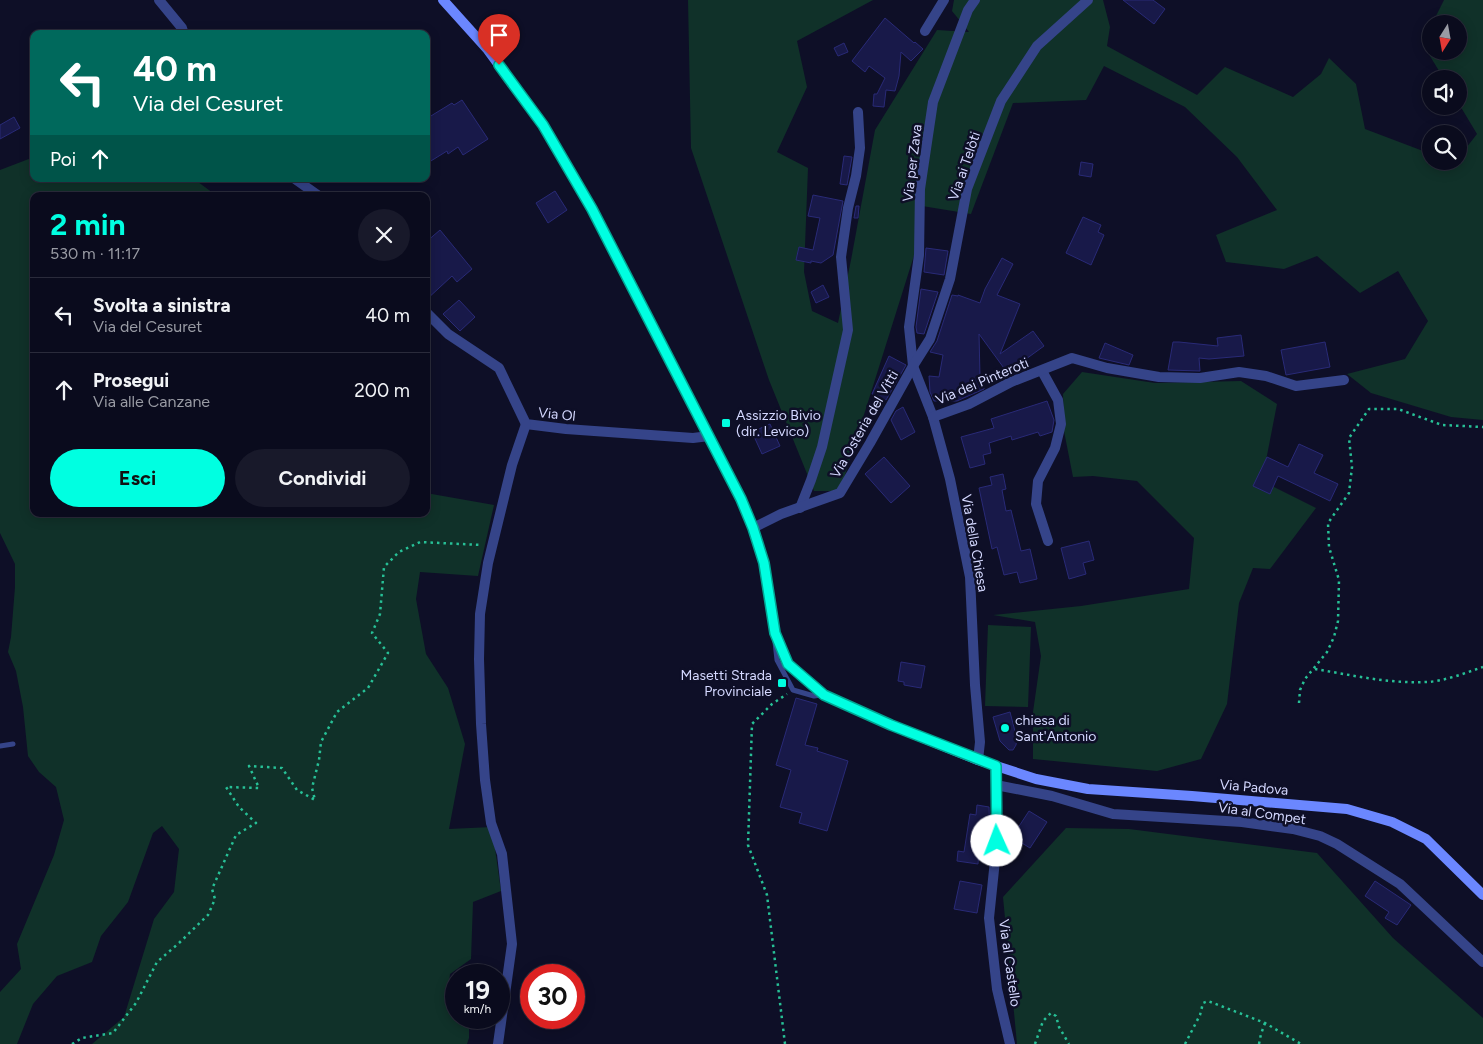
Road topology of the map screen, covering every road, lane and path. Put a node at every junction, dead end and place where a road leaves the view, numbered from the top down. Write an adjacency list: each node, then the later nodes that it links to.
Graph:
1 (159, 0): 6 (street)
2 (443, 0): 18 (main road, Via Padova)
3 (944, 0): 7 (street)
4 (974, 0): 12 (street, Via per Zava)
5 (1088, 0): 12 (street, Via ai Telòti)
6 (183, 30)
7 (925, 31)
8 (858, 112): 19 (street)
9 (299, 182): 10 (street)
10 (313, 192)
11 (430, 316): 16 (street, Via Ol)
12 (913, 366): 15 (street, Via della Chiesa); 19 (street, Via Osteria del Vitti)
13 (1042, 371): 14 (street, Via dei Pinteroti); 15 (street, Via dei Pinteroti); 21 (street, Via dei Pinteroti)
14 (1344, 380)
15 (933, 417): 31 (street, Via della Chiesa)
16 (526, 424): 18 (street, Via Ol); 22 (street)
17 (1483, 427): 25 (path)
18 (709, 436): 20 (main road, Via Padova)
19 (800, 508): 20 (street, Via Osteria del Vitti)
20 (753, 528): 23 (main road, Via Padova)
21 (1048, 541)
22 (492, 546): 37 (path); 38 (street)
23 (775, 633): 26 (lane); 27 (main road, Via Padova)
24 (1483, 667): 25 (path)
25 (1315, 669): 28 (path)
26 (793, 690): 27 (lane); 39 (path)
27 (824, 695): 31 (main road, Via Padova)
28 (1299, 703)
29 (13, 744): 30 (lane)
30 (0, 746)
31 (978, 760): 32 (main road, Via Padova)
32 (996, 766): 33 (street, Via al Castello); 34 (main road, Via Padova)
33 (996, 785): 35 (street, Via al Compet); 40 (street, Via al Castello)
34 (1483, 895)
35 (1483, 962)
36 (1265, 1023): 43 (path); 44 (path); 45 (path)
37 (72, 1044)
38 (498, 1044)
39 (785, 1044)
40 (1010, 1044)
41 (1035, 1044): 42 (path)
42 (1069, 1044)
43 (1184, 1044)
44 (1259, 1044)
45 (1301, 1044)

